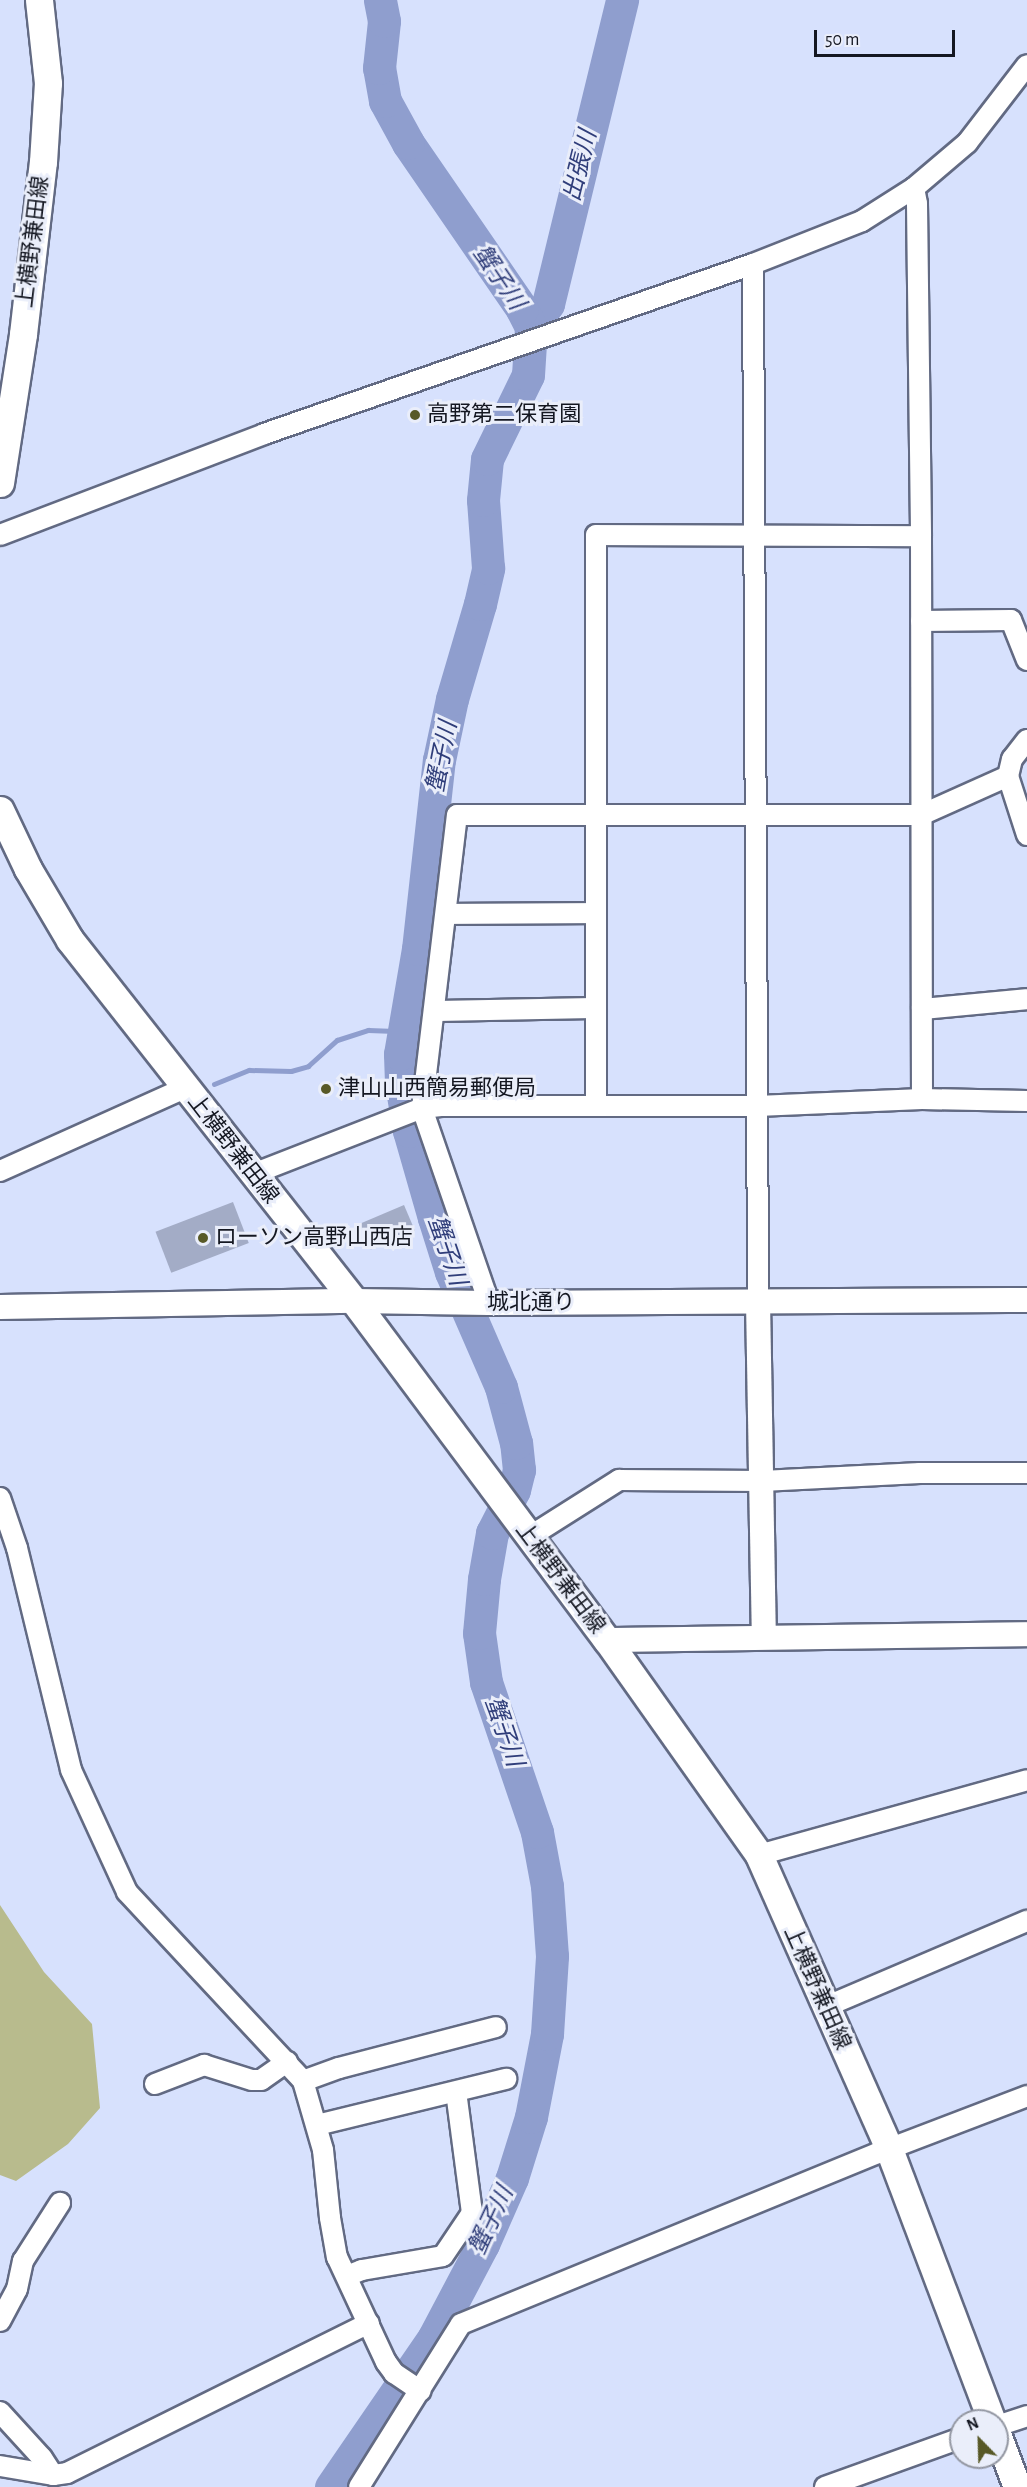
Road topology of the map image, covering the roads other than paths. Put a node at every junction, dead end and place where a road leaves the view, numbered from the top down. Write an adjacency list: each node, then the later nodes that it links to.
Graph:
1 (39, 0): 5 (main road, 上横野兼田線)
2 (1027, 64): 3 (street)
3 (914, 188): 4 (street); 8 (street)
4 (753, 264): 6 (street); 7 (street)
5 (0, 483)
6 (756, 534): 8 (street); 14 (street); 15 (street)
7 (0, 535)
8 (921, 536): 9 (street)
9 (921, 621): 10 (street); 16 (street)
10 (1027, 660)
11 (1027, 740): 12 (street)
12 (1008, 776): 16 (street); 17 (street)
13 (0, 810): 24 (main road, 上横野兼田線)
14 (596, 814): 15 (street); 18 (street); 19 (street)
15 (756, 815): 16 (street); 28 (street)
16 (921, 816): 22 (street)
17 (1027, 835)
18 (596, 913): 19 (street); 21 (street)
19 (446, 914): 23 (street)
20 (1027, 999): 22 (street)
21 (596, 1008): 23 (street); 27 (street)
22 (922, 1009): 25 (street)
23 (434, 1011): 29 (street)
24 (185, 1088): 30 (street); 31 (main road, 上横野兼田線)
25 (922, 1100): 26 (street); 28 (street)
26 (1027, 1101)
27 (596, 1106): 28 (street); 29 (street)
28 (757, 1106): 34 (street)
29 (422, 1108): 31 (street); 35 (street)
30 (0, 1171)
31 (253, 1174): 33 (main road, 上横野兼田線)
32 (1027, 1300): 34 (street, 城北通り)
33 (354, 1301): 35 (street, 城北通り); 36 (street, 城北通り); 40 (main road, 上横野兼田線)
34 (758, 1301): 35 (street, 城北通り); 38 (street)
35 (485, 1303)
36 (0, 1307)
37 (1027, 1473): 38 (street)
38 (762, 1481): 40 (street); 42 (street)
39 (0, 1498): 49 (street)
40 (522, 1528): 43 (main road, 上横野兼田線)
41 (1027, 1634): 42 (street)
42 (764, 1637): 43 (street)
43 (607, 1640): 45 (main road, 上横野兼田線)
44 (1027, 1780): 45 (street)
45 (759, 1855): 47 (main road, 上横野兼田線)
46 (1027, 1921): 47 (street)
47 (825, 2007): 56 (main road, 上横野兼田線)
48 (496, 2027): 51 (street)
49 (287, 2062): 51 (street); 52 (street)
50 (506, 2079): 53 (street)
51 (303, 2081): 55 (street)
52 (155, 2084)
53 (456, 2092): 55 (street); 58 (street)
54 (1027, 2096): 56 (street)
55 (317, 2125): 58 (street)
56 (889, 2148): 61 (street); 62 (main road, 上横野兼田線)
57 (60, 2203): 59 (street)
58 (346, 2276): 60 (street)
59 (0, 2321)
60 (369, 2324): 61 (street); 69 (street)
61 (419, 2390): 70 (street)
62 (987, 2409)
63 (0, 2412): 69 (street)
64 (1027, 2416): 65 (street)
65 (1009, 2422)
66 (949, 2443): 71 (street)
67 (0, 2466): 69 (street)
68 (1009, 2466): 72 (main road)
69 (61, 2481)
70 (359, 2487)
71 (825, 2487)
72 (1017, 2487)

